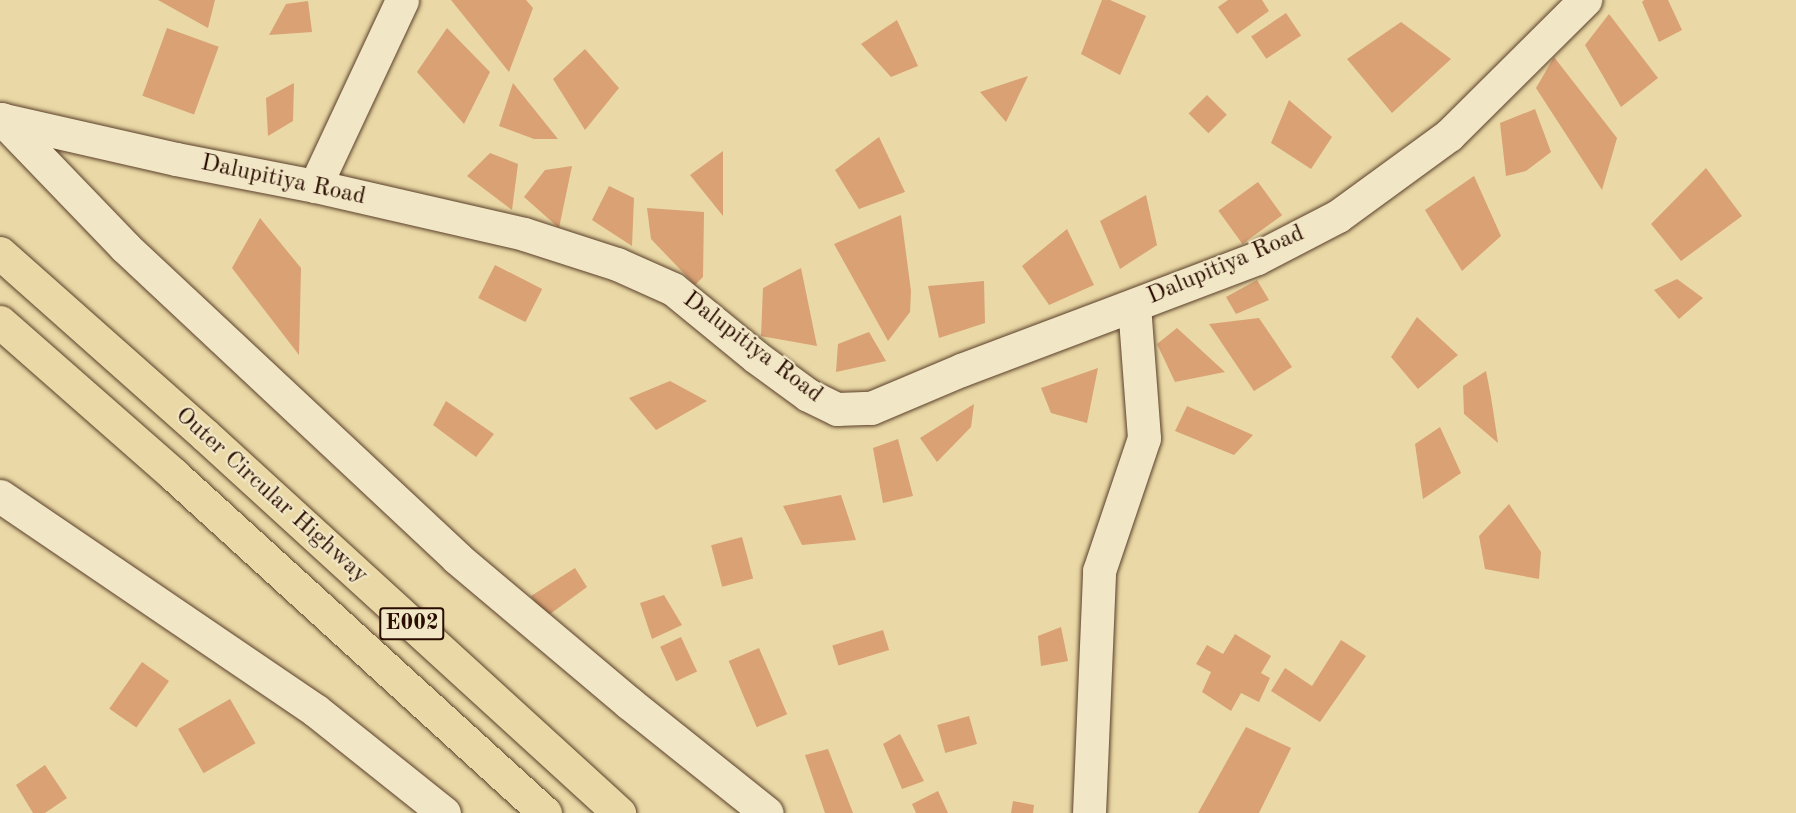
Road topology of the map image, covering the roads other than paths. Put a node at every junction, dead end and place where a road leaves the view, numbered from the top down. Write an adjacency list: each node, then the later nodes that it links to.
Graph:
1 (402, 0): 4 (street)
2 (1585, 0): 6 (street, Dalupitiya Road)
3 (1, 119): 4 (street, Dalupitiya Road); 12 (street)
4 (315, 186): 6 (street, Dalupitiya Road)
5 (0, 253): 11 (highway, Outer Circular Highway / E002)
6 (1134, 305): 13 (street)
7 (0, 322): 10 (highway, Outer Circular Highway / E002)
8 (0, 496): 9 (street)
9 (444, 813)
10 (545, 813)
11 (619, 813)
12 (767, 813)
13 (1089, 813)

